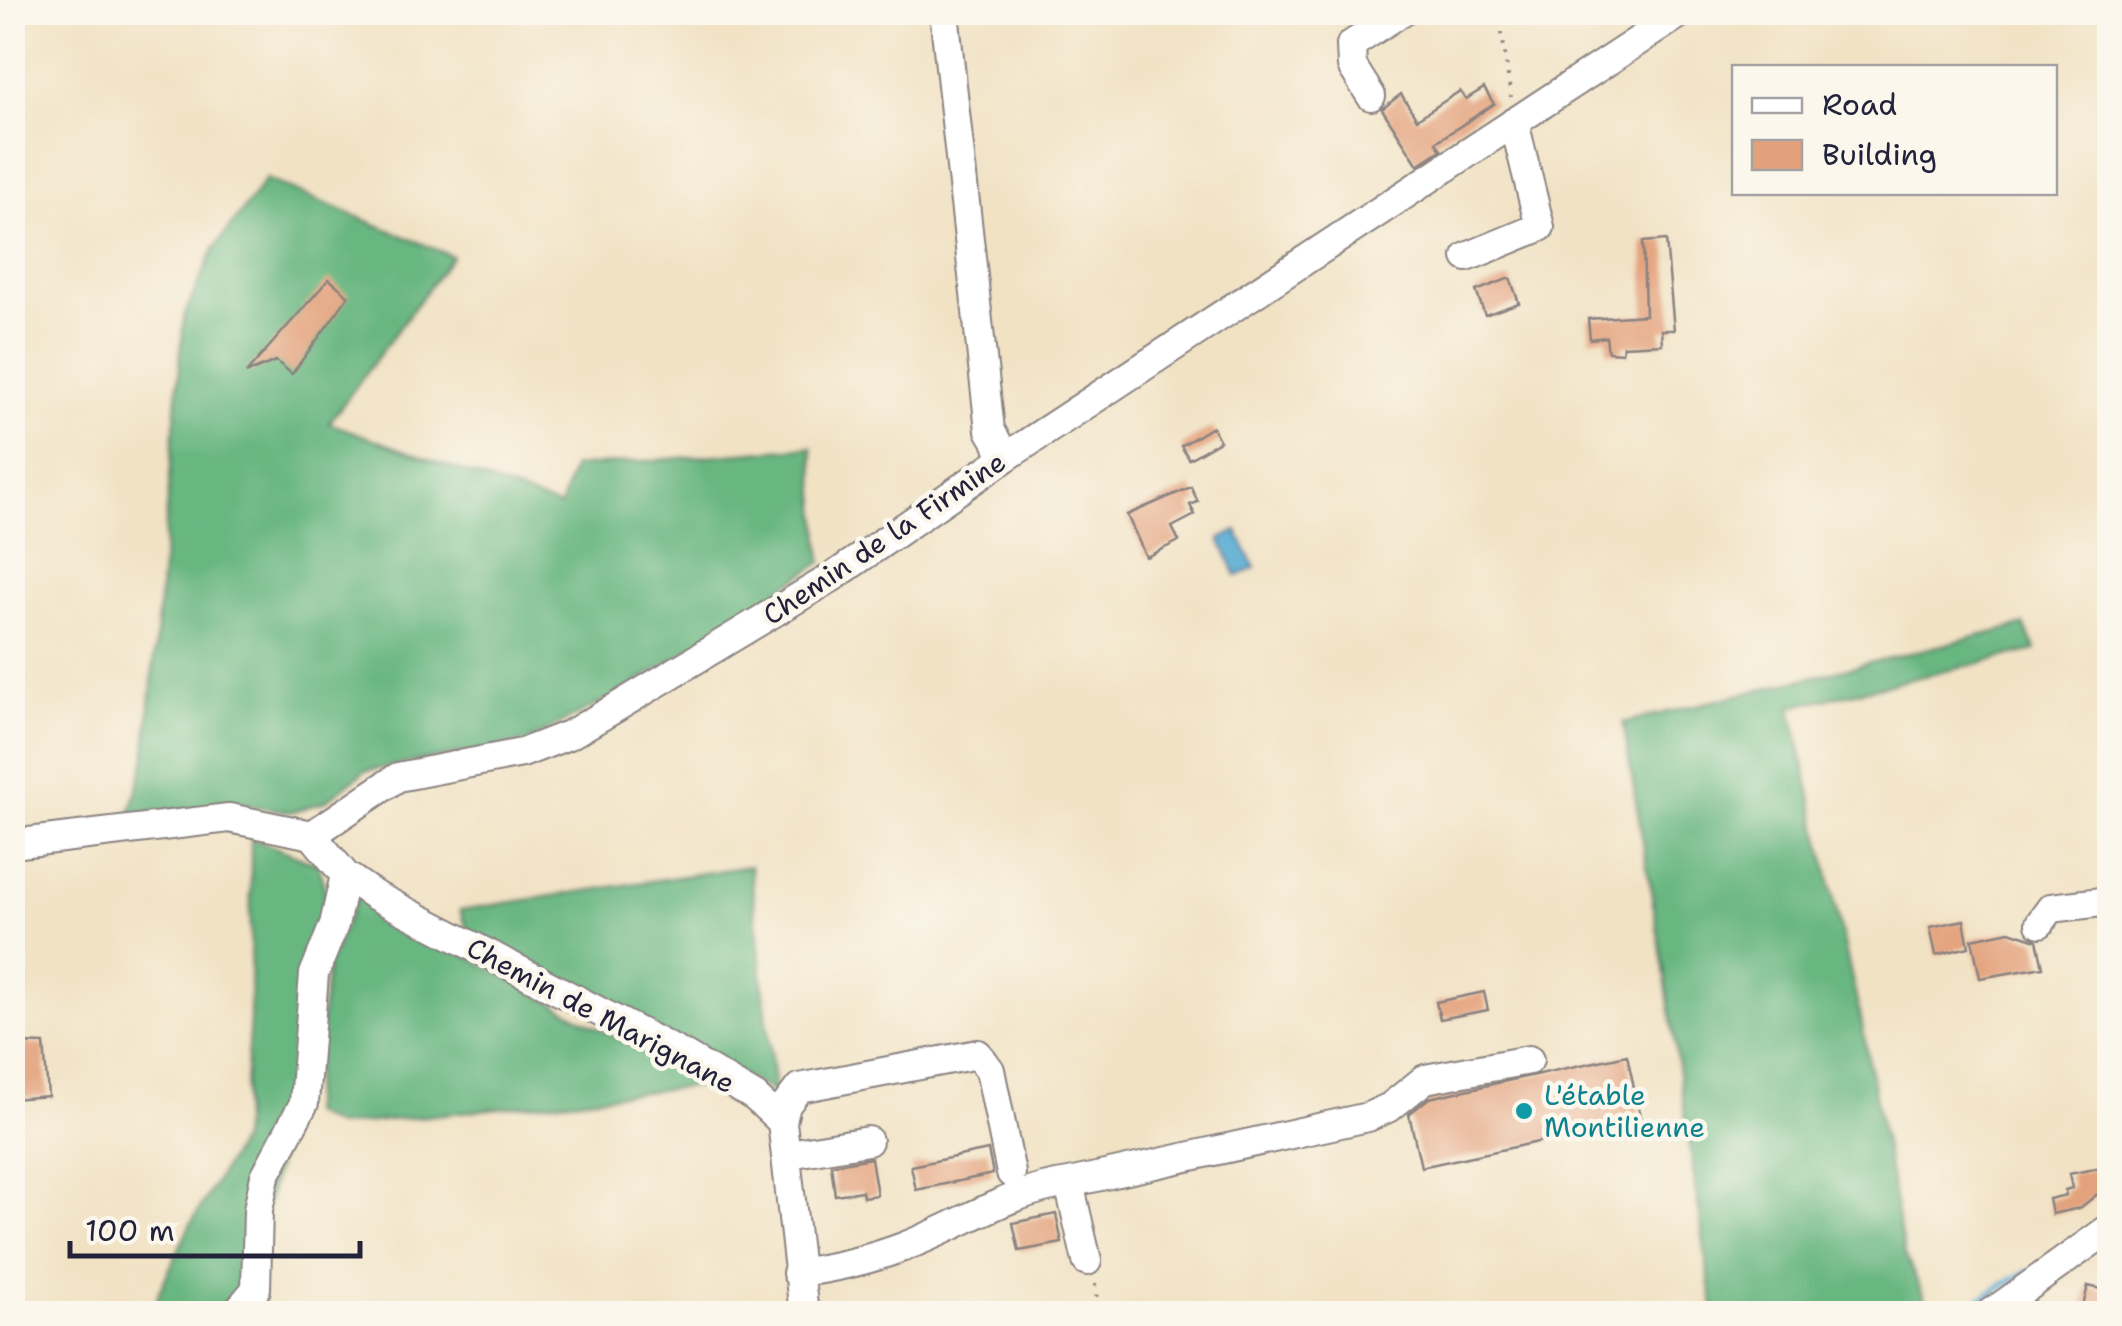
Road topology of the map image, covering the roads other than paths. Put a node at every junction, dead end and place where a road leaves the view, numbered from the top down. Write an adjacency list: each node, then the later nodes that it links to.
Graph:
1 (944, 12): 7 (street)
2 (1402, 12): 4 (street)
3 (1682, 12): 5 (street, Chemin de la Firmine)
4 (1371, 96)
5 (1514, 122): 6 (street); 7 (street, Chemin de la Firmine)
6 (1467, 257)
7 (1006, 457): 8 (street, Chemin de la Firmine)
8 (312, 834): 9 (street); 10 (street, Chemin de Marignane)
9 (12, 844)
10 (345, 875): 14 (street, Chemin de Marignane); 22 (street)
11 (2110, 902): 12 (street)
12 (2040, 923)
13 (1529, 1060): 18 (street)
14 (782, 1122): 16 (street); 17 (street)
15 (868, 1141): 16 (street)
16 (788, 1154): 21 (street)
17 (1010, 1174)
18 (1069, 1184): 20 (street); 21 (street)
19 (2110, 1228): 24 (street)
20 (1087, 1261)
21 (797, 1272): 23 (street)
22 (235, 1314)
23 (804, 1314)
24 (1990, 1314)

